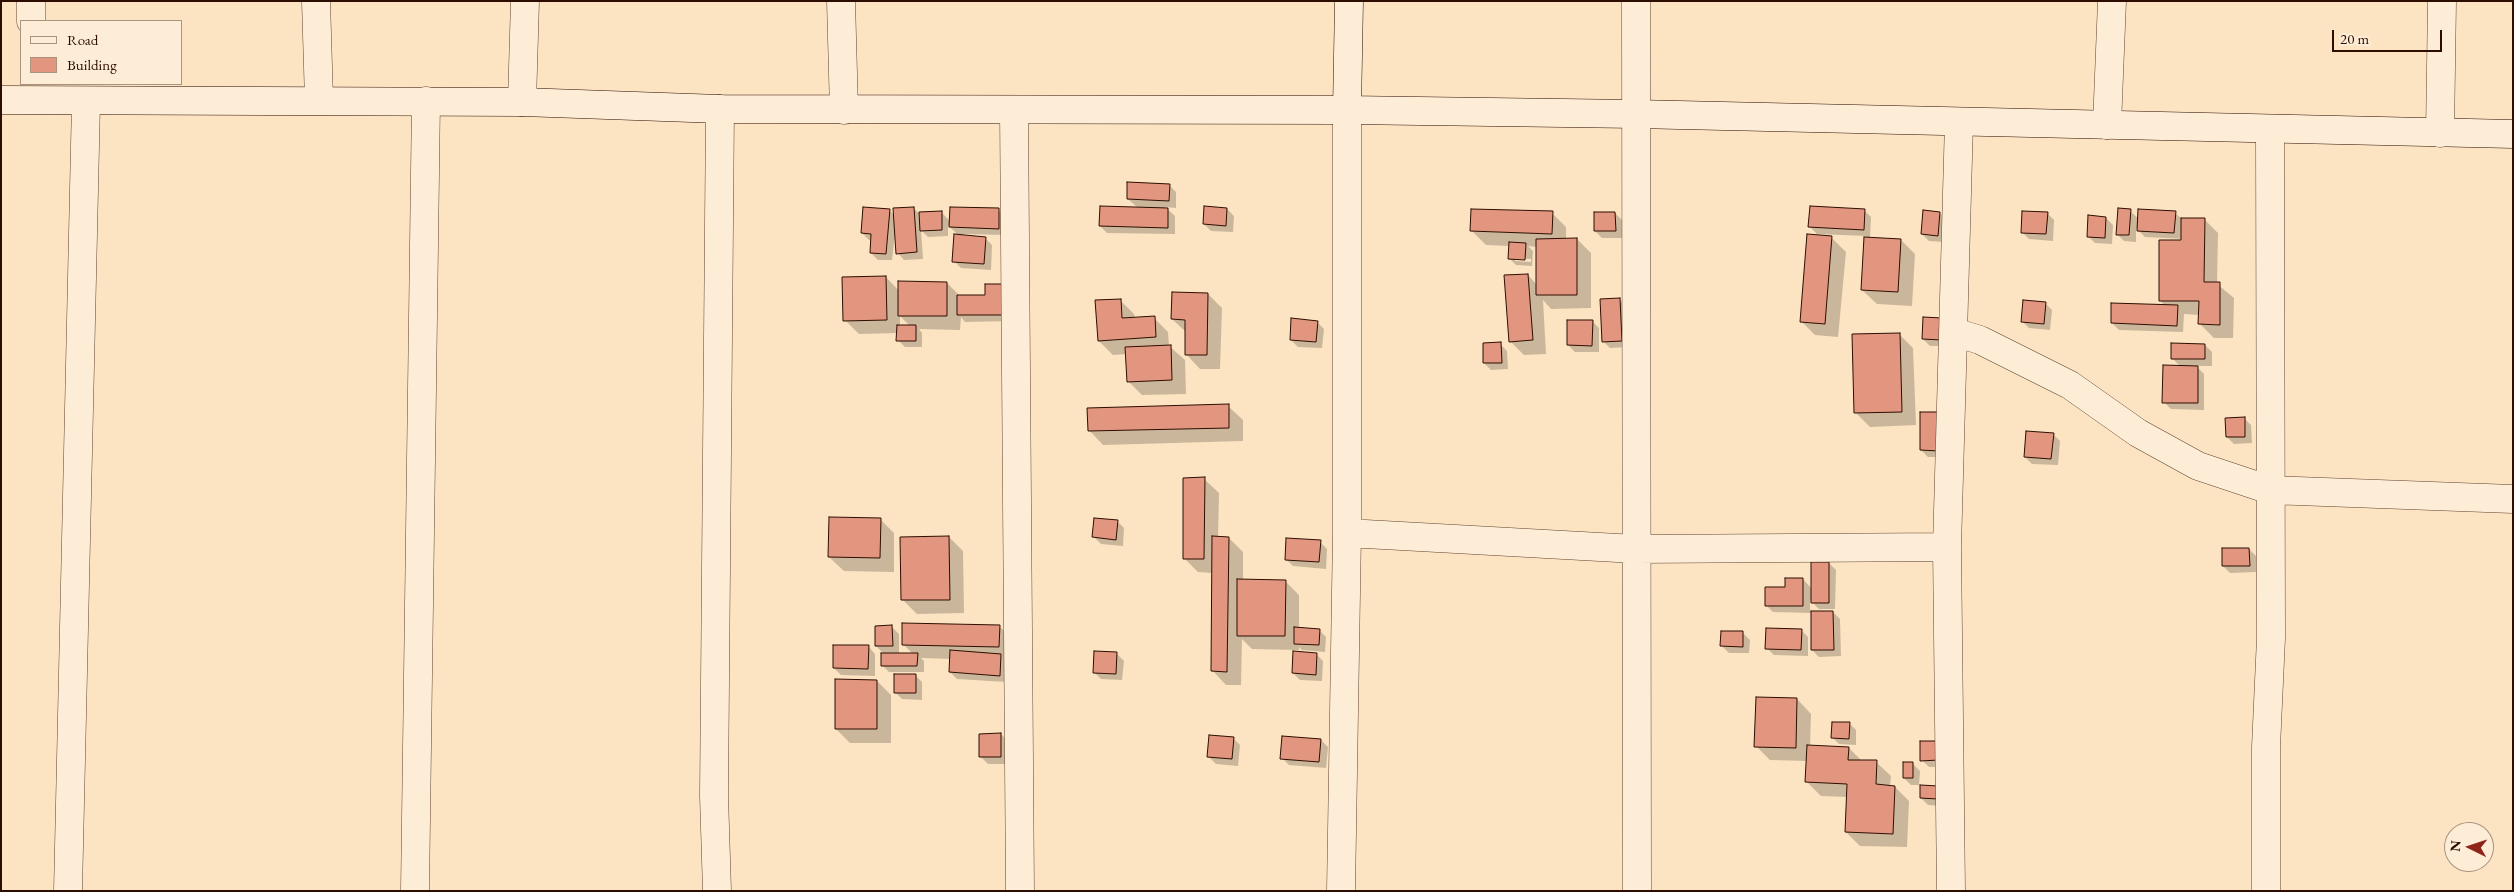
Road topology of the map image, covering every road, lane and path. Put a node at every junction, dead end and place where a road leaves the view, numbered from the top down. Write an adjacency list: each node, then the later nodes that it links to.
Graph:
1 (31, 1): 9 (street)
2 (316, 1): 12 (street)
3 (525, 1): 15 (street)
4 (840, 1): 17 (street)
5 (1349, 1): 19 (street)
6 (1636, 1): 20 (street)
7 (2112, 1): 22 (street)
8 (2442, 1): 24 (street)
9 (30, 20)
10 (29, 92): 11 (street); 14 (street)
11 (1, 100)
12 (319, 100): 13 (street); 14 (street)
13 (426, 101): 15 (street); 33 (street)
14 (86, 102): 32 (street)
15 (522, 102): 16 (street)
16 (720, 109): 17 (street); 34 (street)
17 (844, 110): 18 (street)
18 (1014, 110): 19 (street); 35 (street)
19 (1347, 110): 20 (street); 29 (street)
20 (1635, 114): 21 (street); 31 (street)
21 (1959, 122): 22 (street); 26 (street)
22 (2107, 125): 23 (street)
23 (2270, 130): 24 (street); 27 (street)
24 (2440, 133): 25 (street)
25 (2513, 134)
26 (1954, 332): 27 (street); 30 (street)
27 (2270, 490): 28 (street); 39 (street)
28 (2513, 499)
29 (1347, 533): 31 (street); 36 (street)
30 (1948, 547): 31 (street); 38 (street)
31 (1636, 549): 37 (street)
32 (68, 891)
33 (415, 891)
34 (717, 891)
35 (1020, 891)
36 (1341, 891)
37 (1637, 891)
38 (1951, 891)
39 (2266, 891)

